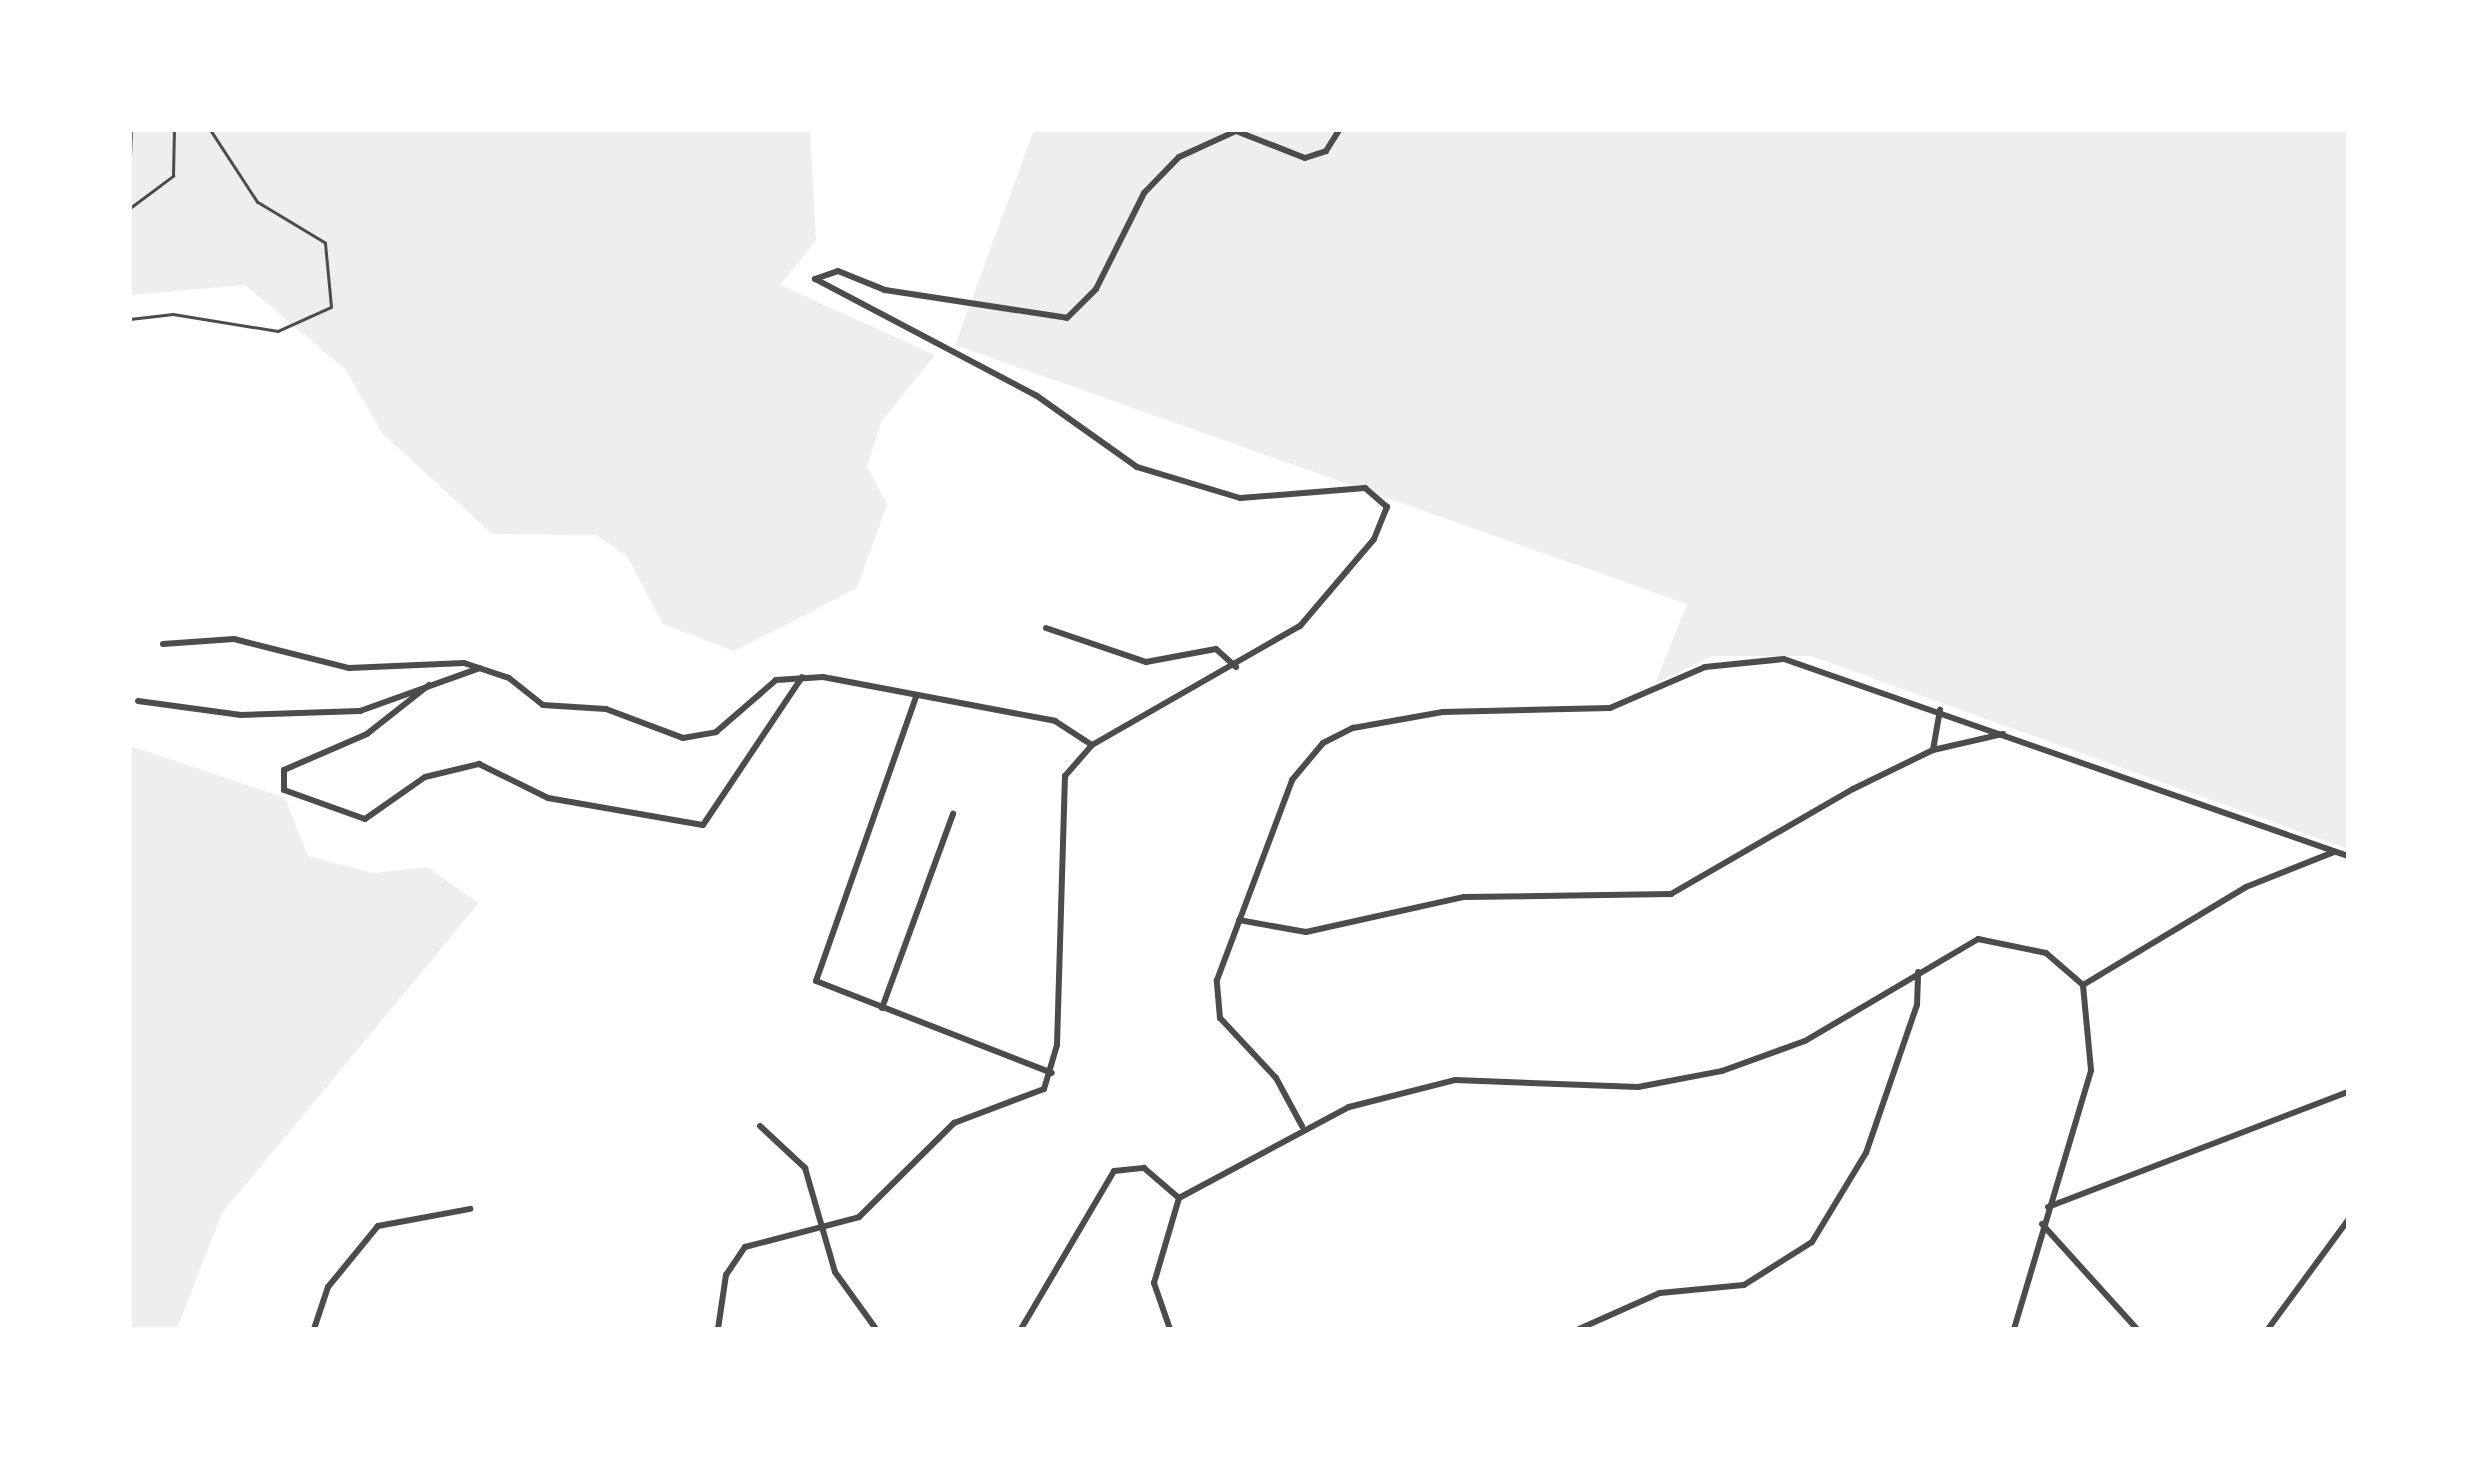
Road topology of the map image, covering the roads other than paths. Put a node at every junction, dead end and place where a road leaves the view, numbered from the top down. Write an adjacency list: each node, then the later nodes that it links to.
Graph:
1 (131, 130): 5 (lane)
2 (174, 130): 6 (lane)
3 (210, 130): 7 (lane)
4 (1339, 130): 10 (street)
5 (130, 158)
6 (130, 208)
7 (130, 320)
8 (1046, 628): 10 (street)
9 (163, 644): 11 (street)
10 (1236, 667): 18 (street)
11 (482, 668): 12 (street); 13 (street)
12 (803, 676): 13 (street); 14 (street)
13 (428, 685): 15 (street)
14 (916, 697): 18 (street); 26 (street)
15 (138, 701)
16 (1940, 710): 17 (street); 19 (street); 23 (street)
17 (2004, 734): 19 (street); 21 (street)
18 (1092, 745): 27 (street)
19 (1933, 750): 23 (street)
20 (953, 814): 26 (street)
21 (2335, 852): 22 (street); 25 (street)
22 (2348, 856)
23 (1239, 920): 30 (street)
24 (1918, 972): 25 (street); 30 (street); 42 (street)
25 (2083, 985): 32 (street)
26 (882, 1008): 27 (street)
27 (1052, 1073): 36 (street)
28 (2348, 1092): 32 (street)
29 (760, 1126): 36 (street)
30 (1302, 1126): 31 (street)
31 (1178, 1198): 40 (street); 41 (street)
32 (2048, 1208): 35 (street)
33 (470, 1209): 37 (street)
34 (2348, 1220): 45 (street)
35 (2042, 1224): 43 (street); 44 (street)
36 (828, 1232): 38 (street); 39 (street)
37 (314, 1329)
38 (718, 1329)
39 (876, 1329)
40 (1021, 1329)
41 (1170, 1329)
42 (1579, 1329)
43 (2014, 1329)
44 (2137, 1329)
45 (2268, 1329)

